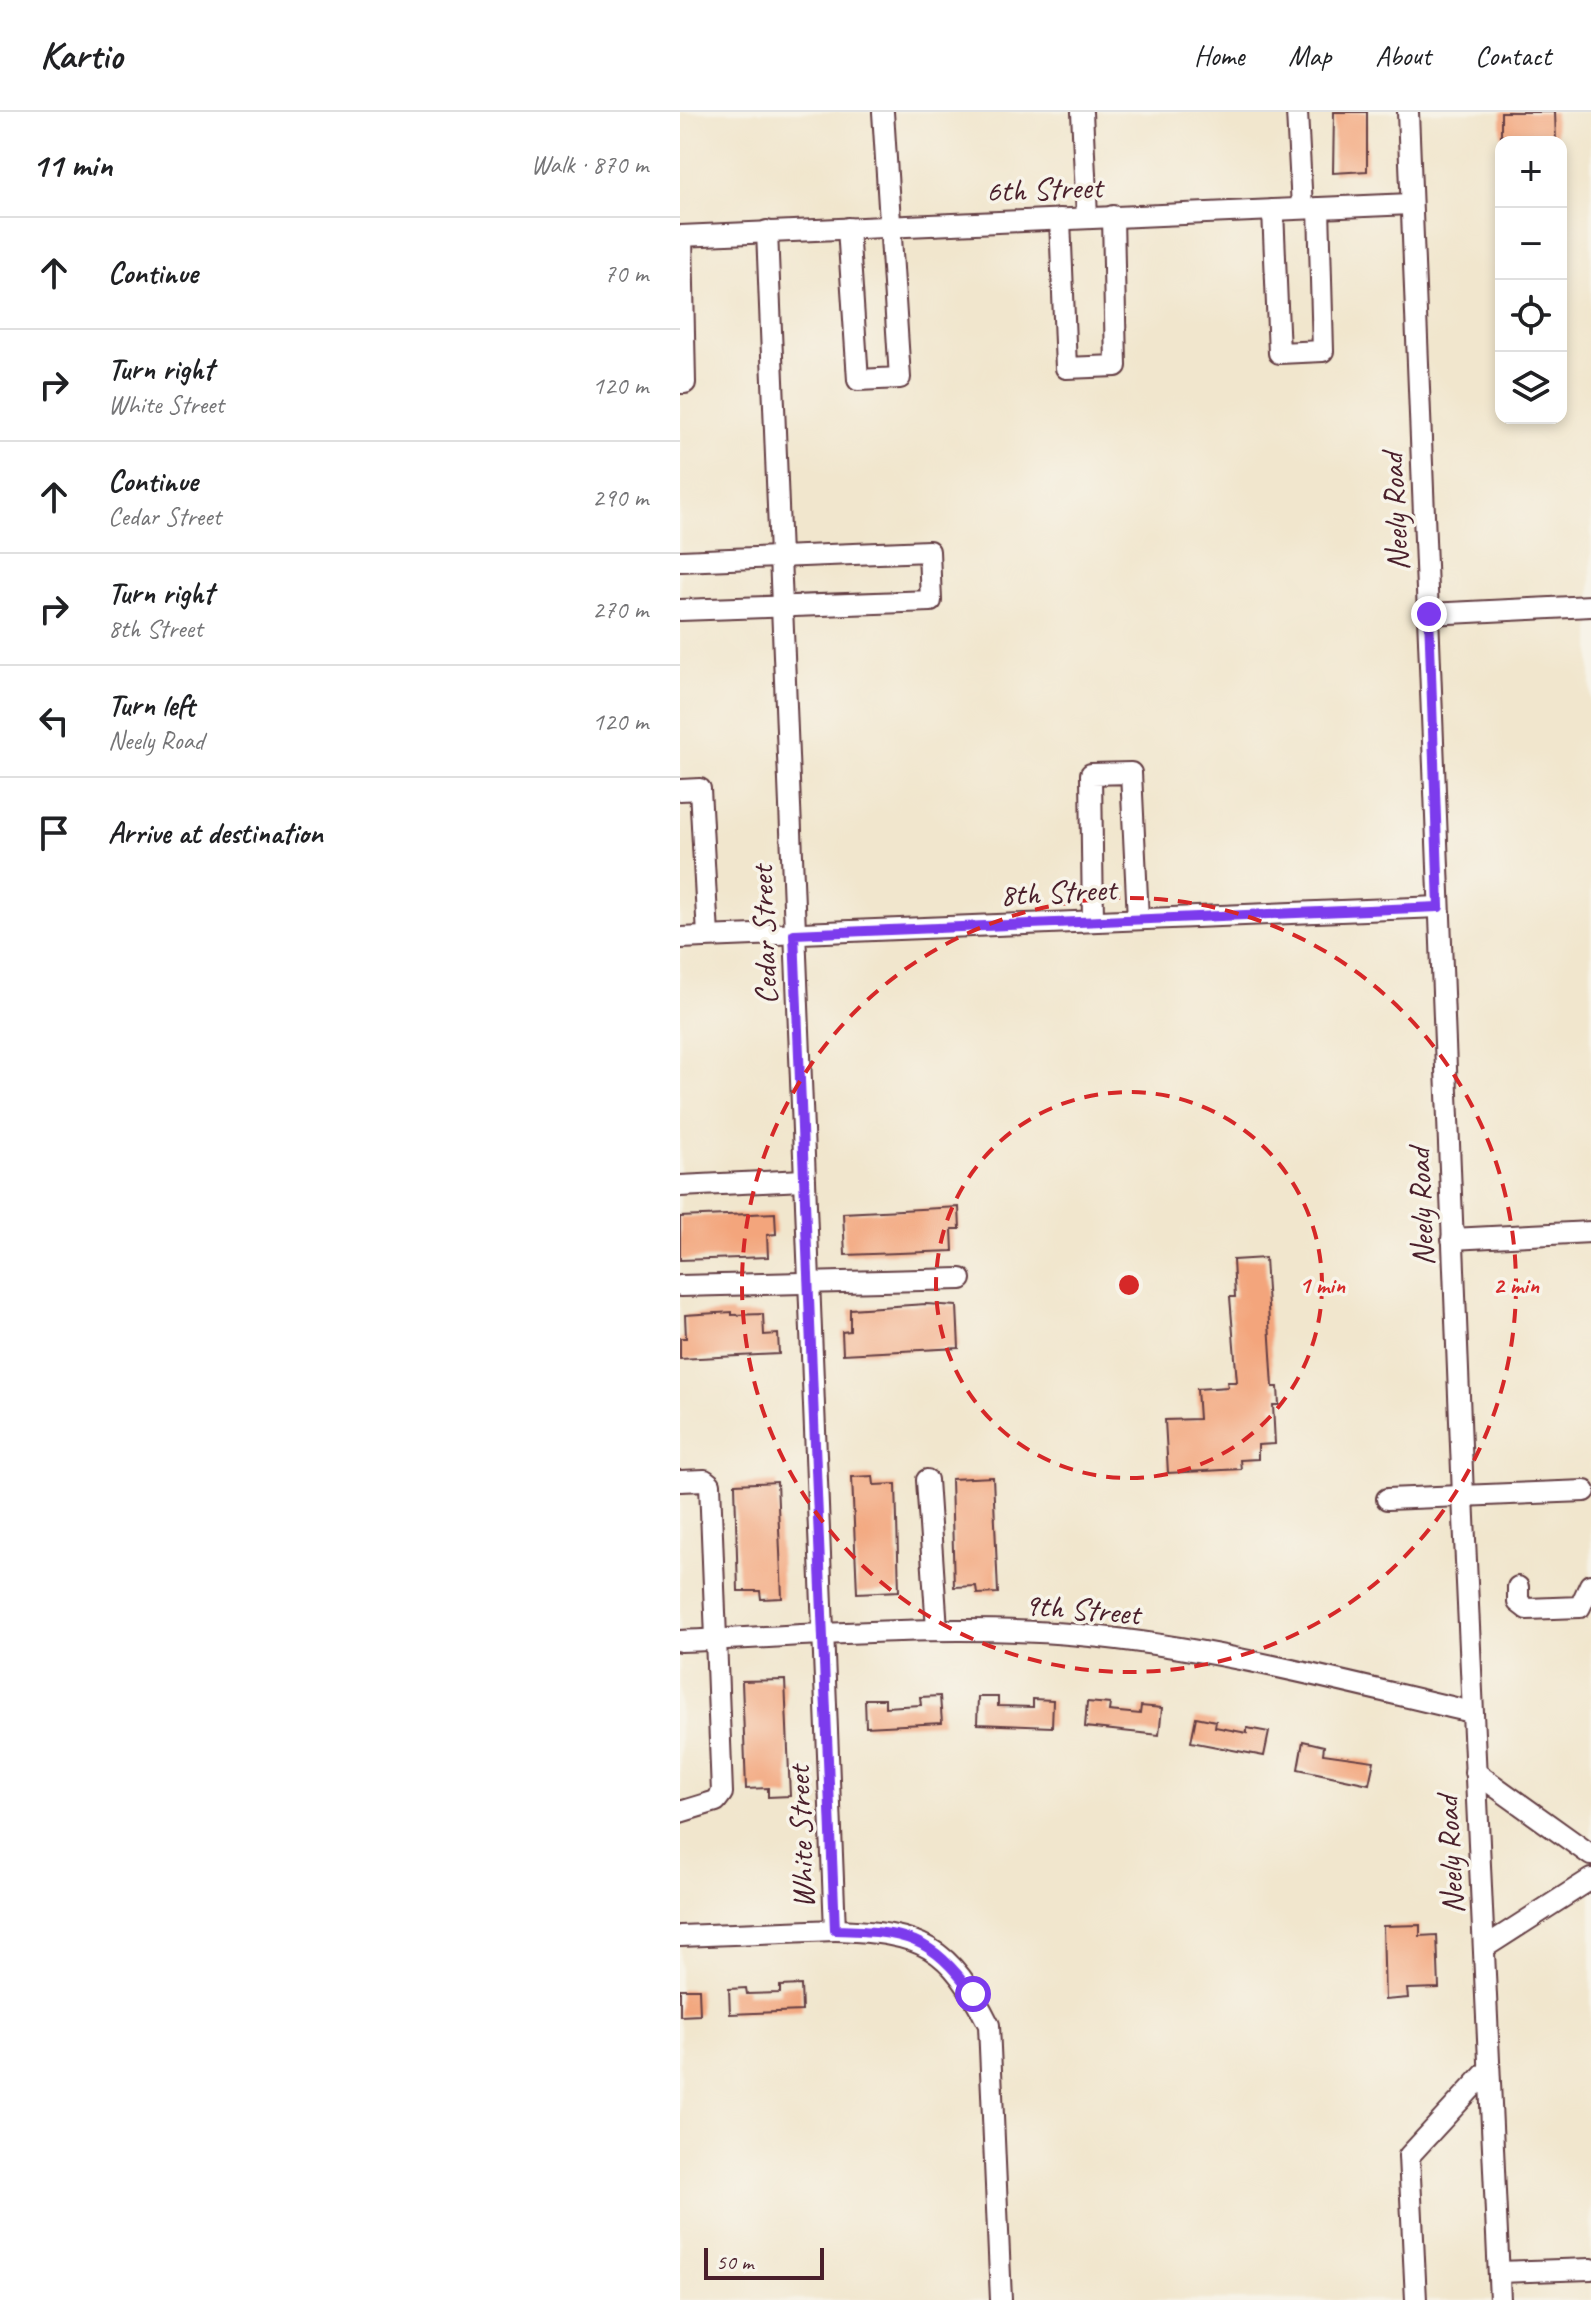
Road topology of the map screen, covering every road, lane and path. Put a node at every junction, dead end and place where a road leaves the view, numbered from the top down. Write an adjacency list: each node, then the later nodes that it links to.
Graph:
1 (883, 112): 11 (street)
2 (1082, 112): 9 (street)
3 (1297, 112): 6 (street)
4 (1408, 112): 5 (street, Neely Road)
5 (1411, 204): 6 (street, 6th Street); 21 (street, Neely Road)
6 (1310, 208): 7 (street, 6th Street); 7 (street)
7 (1273, 210): 8 (street, 6th Street)
8 (1113, 216): 9 (street, 6th Street); 10 (street)
9 (1087, 217): 10 (street, 6th Street)
10 (1060, 219): 11 (street, 6th Street)
11 (889, 226): 12 (street, 6th Street); 12 (street)
12 (848, 228): 13 (street, 6th Street)
13 (767, 231): 14 (street, 6th Street); 16 (street, Cedar Street)
14 (681, 236): 15 (street)
15 (680, 383)
16 (779, 557): 17 (street); 18 (street, Cedar Street); 18 (street)
17 (680, 561)
18 (781, 606): 20 (street); 26 (street, Cedar Street)
19 (1591, 606): 21 (street)
20 (680, 610)
21 (1429, 614): 23 (street, Neely Road)
22 (680, 790): 27 (street)
23 (1439, 907): 24 (street, 8th Street); 32 (street, Neely Road)
24 (1138, 919): 25 (street, 8th Street); 25 (street)
25 (1093, 921): 26 (street, 8th Street)
26 (794, 934): 27 (street, 8th Street); 29 (street, Cedar Street)
27 (708, 936): 28 (street, 8th Street)
28 (680, 938)
29 (803, 1180): 30 (street); 34 (street, Cedar Street)
30 (680, 1186)
31 (1591, 1232): 32 (street)
32 (1452, 1239): 39 (street, Neely Road)
33 (961, 1279): 34 (street)
34 (808, 1284): 35 (street); 44 (street, Cedar Street)
35 (680, 1286)
36 (927, 1480): 43 (street)
37 (680, 1481): 45 (street)
38 (1585, 1491): 39 (street)
39 (1463, 1496): 40 (street); 47 (street, Neely Road)
40 (1387, 1499)
41 (1590, 1585): 42 (street)
42 (1518, 1587)
43 (937, 1629): 44 (street, 9th Street); 47 (street, 9th Street)
44 (822, 1636): 45 (street, 9th Street); 52 (street, White Street)
45 (715, 1640): 46 (street, 9th Street); 49 (street)
46 (680, 1641)
47 (1472, 1712): 48 (street, Neely Road)
48 (1475, 1772): 50 (street); 54 (street, Neely Road)
49 (680, 1812)
50 (1591, 1855)
51 (1591, 1879): 54 (street)
52 (835, 1930): 53 (street, White Street); 58 (street)
53 (680, 1936)
54 (1485, 1947): 55 (street, Neely Road)
55 (1489, 2069): 57 (street, Neely Road); 59 (street)
56 (1591, 2269): 57 (street)
57 (1499, 2272): 60 (street, Neely Road)
58 (1001, 2300)
59 (1416, 2300)
60 (1500, 2300)

